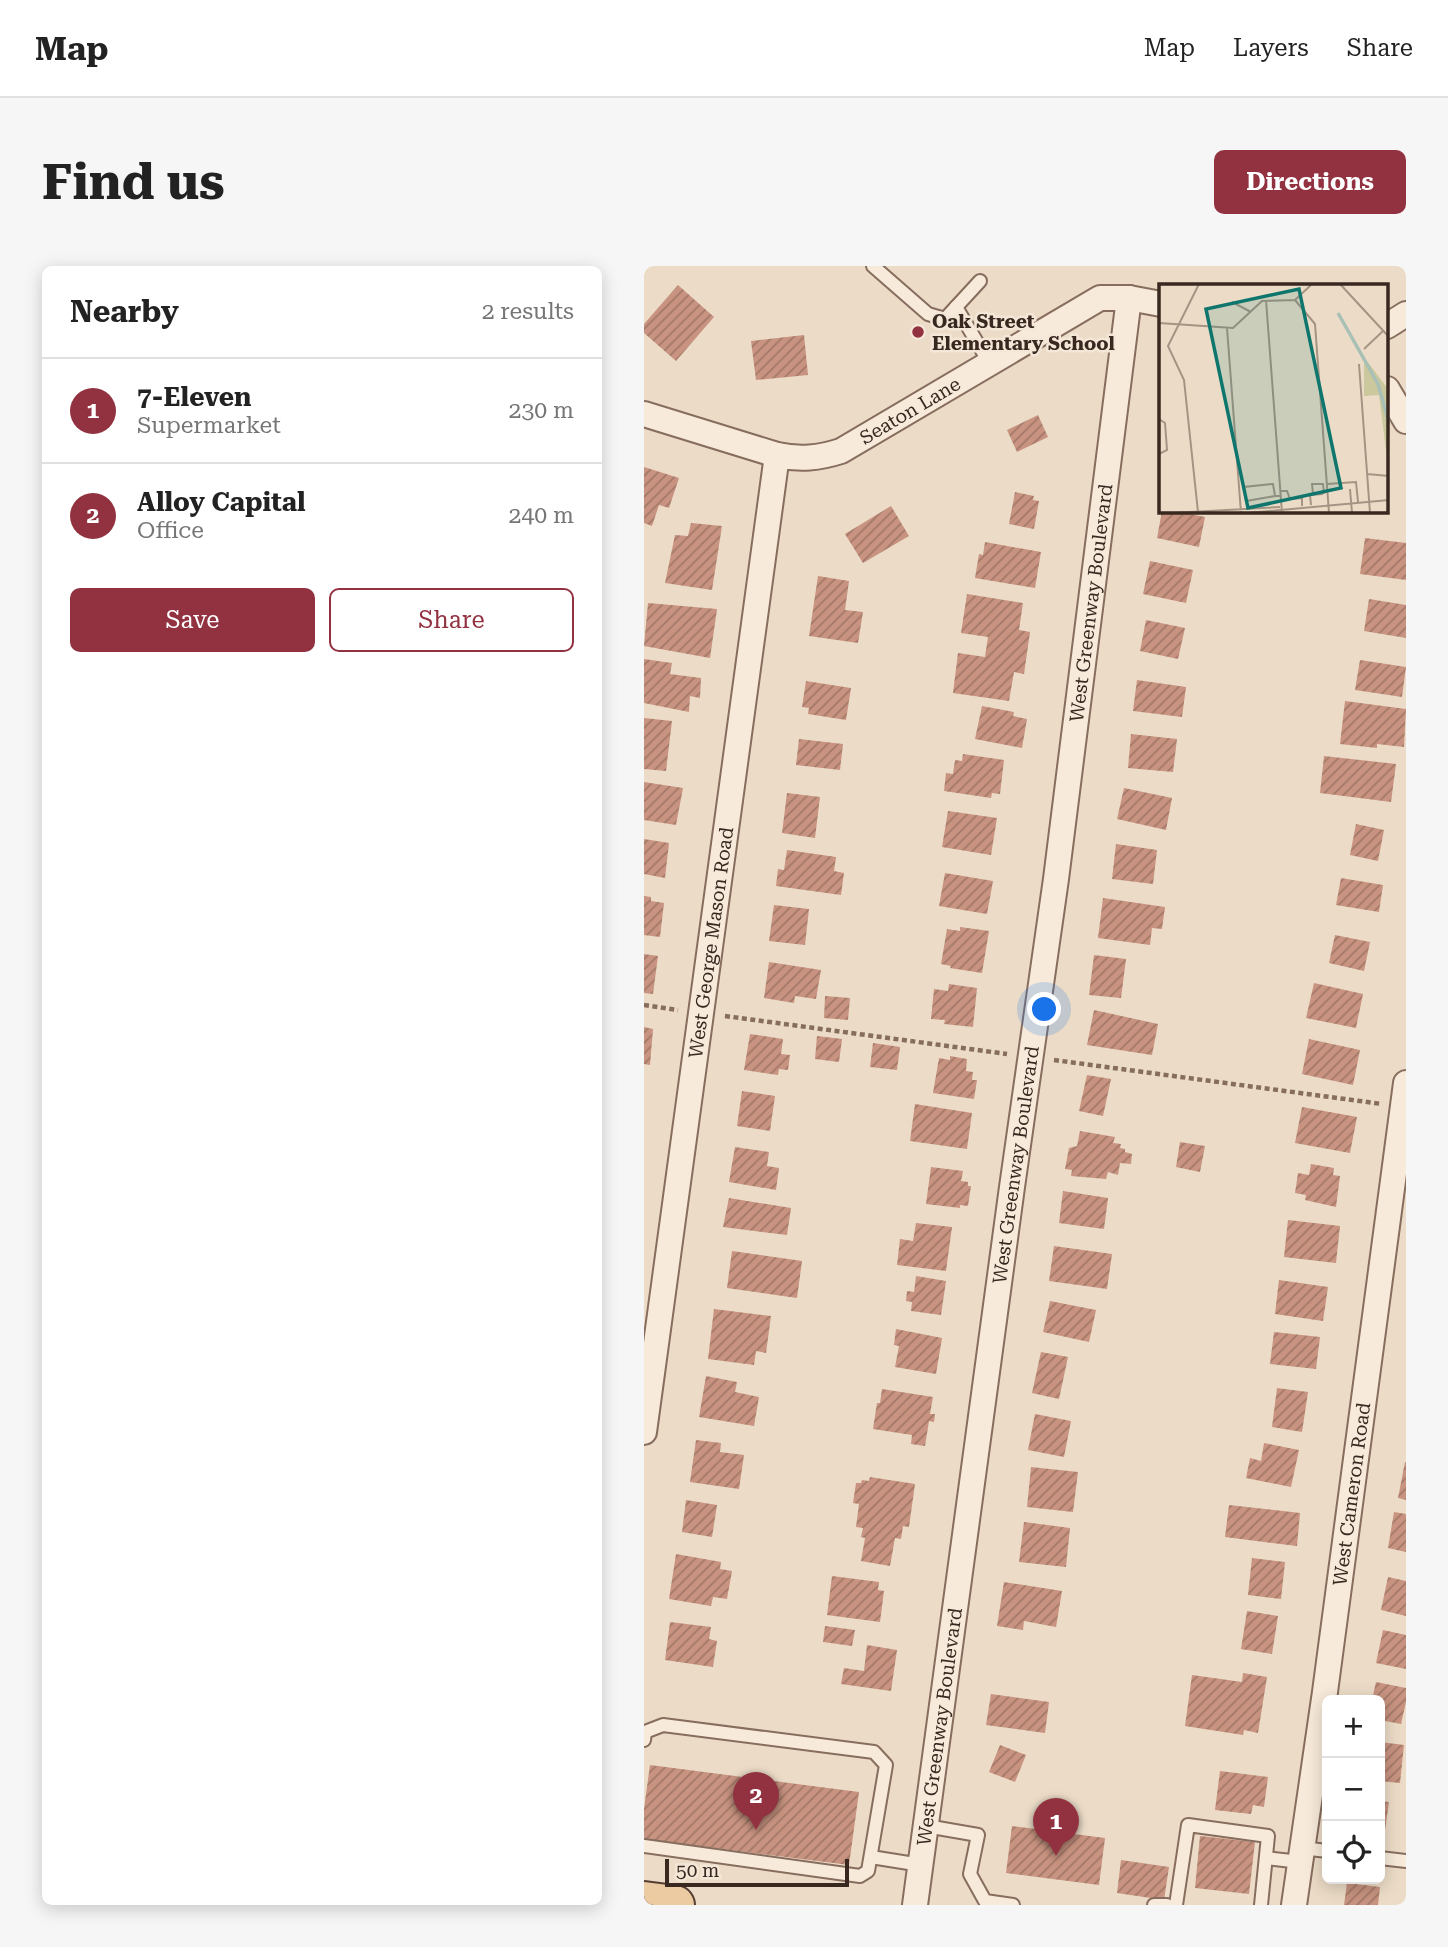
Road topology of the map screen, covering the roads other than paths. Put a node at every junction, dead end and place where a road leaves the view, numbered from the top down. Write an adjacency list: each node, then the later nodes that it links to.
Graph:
1 (873, 266): 5 (lane)
2 (980, 281): 5 (lane)
3 (1129, 298): 4 (street, Seaton Lane); 8 (street, Seaton Lane); 16 (street, West Greenway Boulevard)
4 (1159, 304)
5 (956, 307): 8 (lane)
6 (1406, 314): 7 (street)
7 (1388, 325)
8 (990, 365): 12 (street, Seaton Lane)
9 (1388, 391): 11 (street)
10 (644, 414): 12 (street, Seaton Lane)
11 (1406, 421)
12 (777, 455): 14 (street, West George Mason Road)
13 (1406, 1083): 19 (street, West Cameron Road)
14 (644, 1432)
15 (644, 1740): 20 (lane)
16 (926, 1826): 24 (street, West Greenway Boulevard); 26 (lane)
17 (644, 1846): 20 (lane)
18 (1322, 1852): 19 (lane)
19 (1301, 1855): 21 (lane); 34 (street, West Cameron Road)
20 (871, 1857): 24 (lane)
21 (1266, 1858): 32 (lane); 33 (lane)
22 (1385, 1859): 23 (lane)
23 (1406, 1861)
24 (921, 1865): 28 (street, West Greenway Boulevard)
25 (644, 1901): 27 (main road)
26 (985, 1903): 29 (lane)
27 (675, 1905)
28 (915, 1905)
29 (1013, 1905)
30 (1154, 1905): 31 (lane)
31 (1167, 1905)
32 (1176, 1905)
33 (1261, 1905)
34 (1294, 1905)

